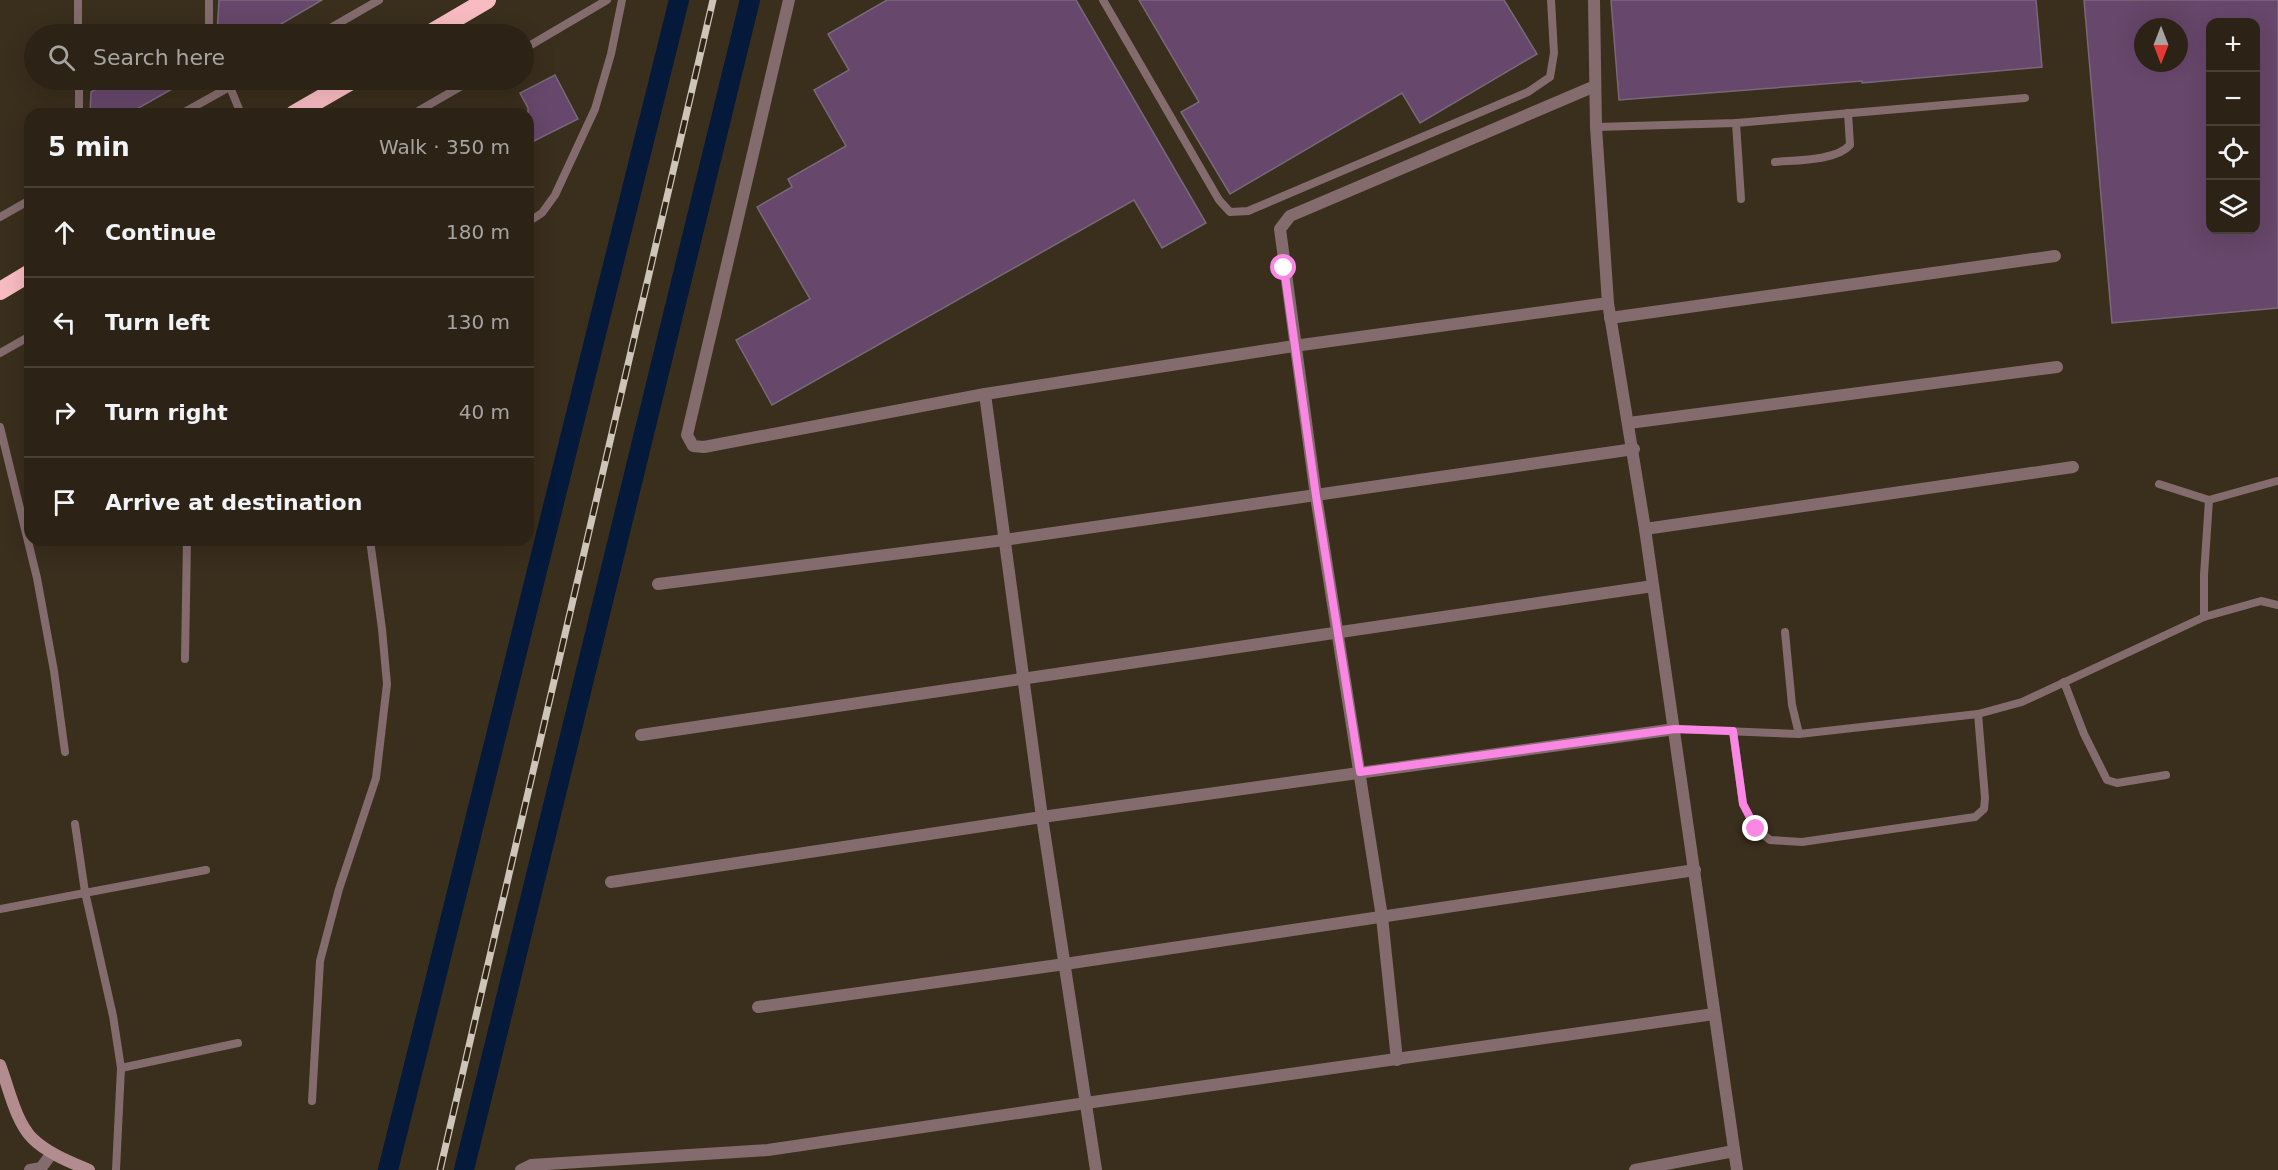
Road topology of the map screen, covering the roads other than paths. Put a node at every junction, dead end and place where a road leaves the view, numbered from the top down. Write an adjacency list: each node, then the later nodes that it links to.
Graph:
1 (78, 0): 11 (lane)
2 (209, 0): 12 (lane)
3 (379, 0): 13 (lane)
4 (487, 0): 14 (highway)
5 (607, 0): 15 (lane)
6 (622, 0): 35 (lane)
7 (789, 0): 45 (street)
8 (1103, 0): 9 (lane)
9 (1551, 0)
10 (1594, 0): 16 (street)
11 (78, 24)
12 (208, 24)
13 (337, 24)
14 (446, 24)
15 (534, 43)
16 (1595, 86): 30 (street); 42 (street)
17 (78, 90): 23 (lane)
18 (217, 90): 24 (lane)
19 (230, 90): 25 (lane)
20 (336, 90): 26 (highway)
21 (457, 90): 27 (lane)
22 (2025, 98): 28 (lane)
23 (79, 108)
24 (190, 108)
25 (239, 108)
26 (304, 108)
27 (430, 108)
28 (1848, 113): 29 (lane); 31 (lane)
29 (1736, 123): 30 (lane); 32 (lane)
30 (1596, 127): 39 (street)
31 (1775, 162)
32 (1742, 199)
33 (24, 203): 34 (lane)
34 (0, 217)
35 (534, 218)
36 (2055, 256): 40 (street)
37 (24, 277): 38 (highway)
38 (0, 291)
39 (1608, 303): 40 (street); 42 (street)
40 (1610, 318): 46 (street)
41 (24, 339): 43 (lane)
42 (1294, 346): 45 (street); 52 (street)
43 (0, 353)
44 (2057, 367): 46 (street)
45 (985, 394): 56 (street)
46 (1629, 423): 48 (street)
47 (0, 427): 54 (lane)
48 (1634, 449): 52 (street); 55 (street)
49 (2073, 467): 55 (street)
50 (2277, 481): 53 (lane)
51 (2159, 484): 53 (lane)
52 (1316, 496): 56 (street); 65 (street)
53 (2209, 500): 63 (lane)
54 (24, 525)
55 (1646, 529): 61 (street)
56 (1004, 540): 60 (street); 67 (street)
57 (29, 546): 74 (lane)
58 (187, 546): 66 (lane)
59 (371, 546): 92 (lane)
60 (658, 584)
61 (1653, 586): 65 (street); 70 (street)
62 (2278, 605): 63 (lane)
63 (2204, 617): 68 (lane)
64 (1785, 632): 72 (lane)
65 (1337, 633): 67 (street); 75 (street)
66 (185, 659)
67 (1024, 679): 73 (street); 77 (street)
68 (2064, 682): 69 (lane); 76 (lane)
69 (1978, 714): 71 (lane); 72 (lane)
70 (1675, 729): 71 (lane); 75 (street); 80 (street)
71 (1733, 731): 72 (lane)
72 (1798, 734)
73 (640, 735)
74 (65, 752)
75 (1360, 772): 77 (street); 84 (street)
76 (2166, 775)
77 (1042, 817): 81 (street); 85 (street)
78 (75, 824): 82 (lane)
79 (206, 870): 82 (lane)
80 (1695, 870): 84 (street); 87 (street)
81 (611, 882)
82 (85, 892): 83 (lane); 91 (lane)
83 (0, 909)
84 (1382, 917): 85 (street); 89 (street)
85 (1065, 964): 86 (street); 93 (street)
86 (758, 1007)
87 (1714, 1014): 89 (street); 94 (street)
88 (238, 1043): 91 (lane)
89 (1397, 1060): 93 (street)
90 (0, 1065): 95 (street)
91 (121, 1068): 98 (lane)
92 (312, 1101)
93 (1086, 1103): 99 (street); 100 (street)
94 (1734, 1151): 101 (street); 102 (street)
95 (52, 1153): 96 (street); 97 (street)
96 (38, 1169)
97 (89, 1170)
98 (116, 1170)
99 (521, 1170)
100 (1096, 1170)
101 (1635, 1170)
102 (1737, 1170)

